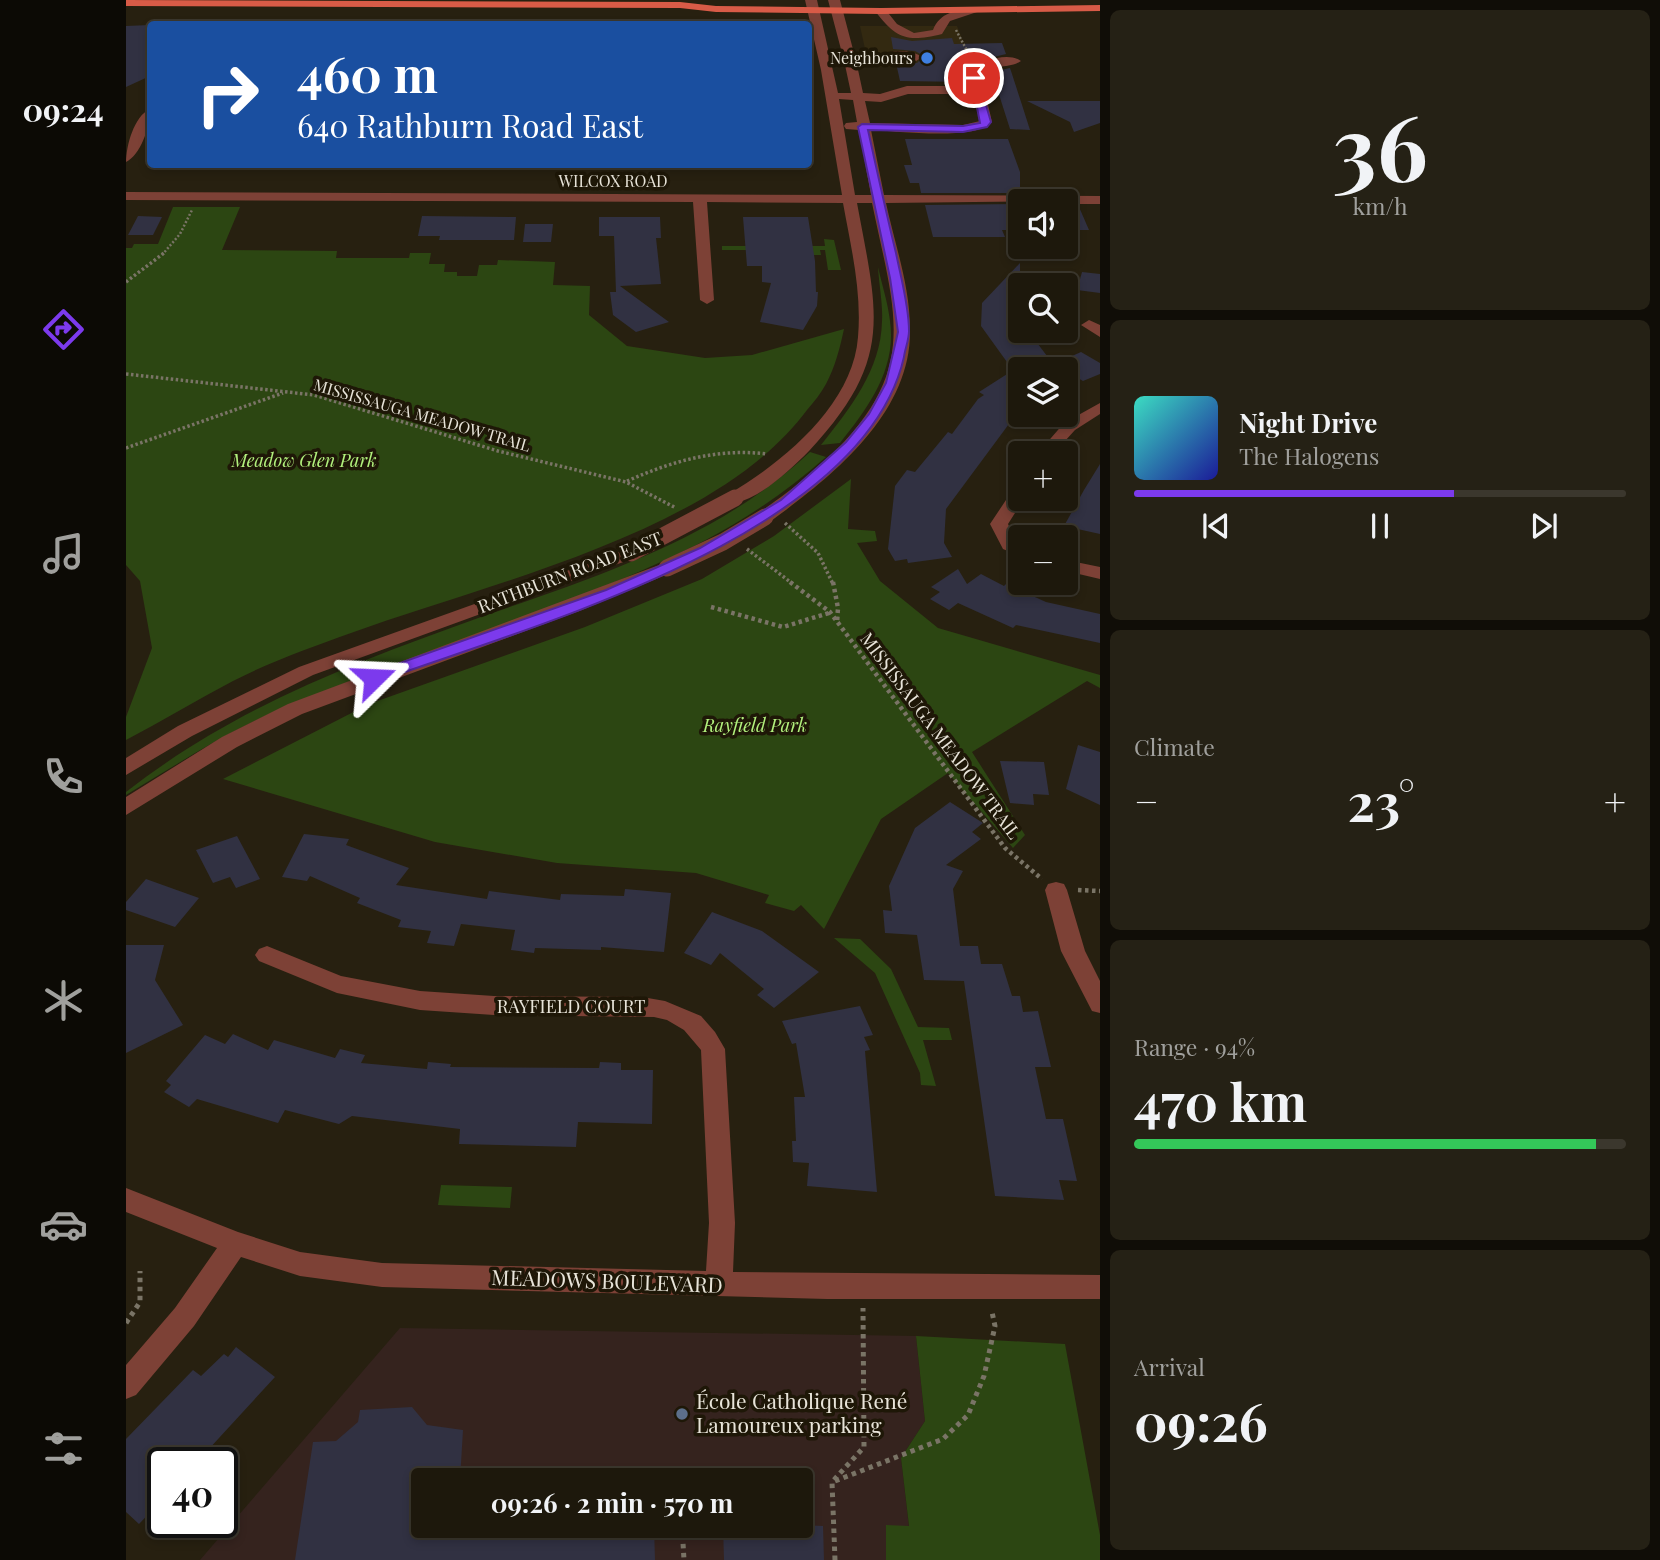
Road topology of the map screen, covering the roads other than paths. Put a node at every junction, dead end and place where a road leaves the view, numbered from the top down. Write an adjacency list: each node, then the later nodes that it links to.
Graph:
1 (126, 3): 2 (main road)
2 (812, 4): 3 (main road); 11 (street, RATHBURN ROAD EAST)
3 (835, 4): 4 (main road); 7 (main road); 9 (street, RATHBURN ROAD EAST)
4 (1069, 8): 5 (main road); 6 (main road)
5 (1100, 8)
6 (973, 10): 7 (main road); 7 (street)
7 (881, 11)
8 (916, 57): 9 (street)
9 (851, 60): 11 (street); 14 (street, RATHBURN ROAD EAST)
10 (1015, 61): 12 (street)
11 (826, 62): 13 (street, RATHBURN ROAD EAST)
12 (978, 90): 14 (street); 17 (street)
13 (833, 96): 14 (street); 16 (street, RATHBURN ROAD EAST)
14 (856, 97): 17 (street, RATHBURN ROAD EAST)
15 (147, 119): 18 (street)
16 (837, 126): 17 (street); 21 (street, RATHBURN ROAD EAST)
17 (862, 127): 22 (street, RATHBURN ROAD EAST)
18 (126, 158)
19 (126, 196): 20 (street, WILCOX ROAD)
20 (700, 198): 21 (street, WILCOX ROAD); 24 (street)
21 (849, 199): 22 (street, WILCOX ROAD); 31 (street, RATHBURN ROAD EAST, bridge)
22 (878, 199): 23 (street, WILCOX ROAD); 32 (street, RATHBURN ROAD EAST, bridge)
23 (1100, 200)
24 (707, 300)
25 (1100, 408): 26 (street)
26 (1054, 441)
27 (1008, 510): 28 (street)
28 (1008, 543)
29 (1078, 568): 30 (street)
30 (1100, 573)
31 (126, 768)
32 (126, 807)
33 (1056, 890): 35 (street)
34 (267, 955): 38 (street, RAYFIELD COURT)
35 (1100, 1004)
36 (126, 1200): 37 (street, MEADOWS BOULEVARD)
37 (235, 1243): 38 (street, MEADOWS BOULEVARD); 40 (street)
38 (719, 1285): 39 (street, MEADOWS BOULEVARD)
39 (1100, 1287)
40 (126, 1385)

